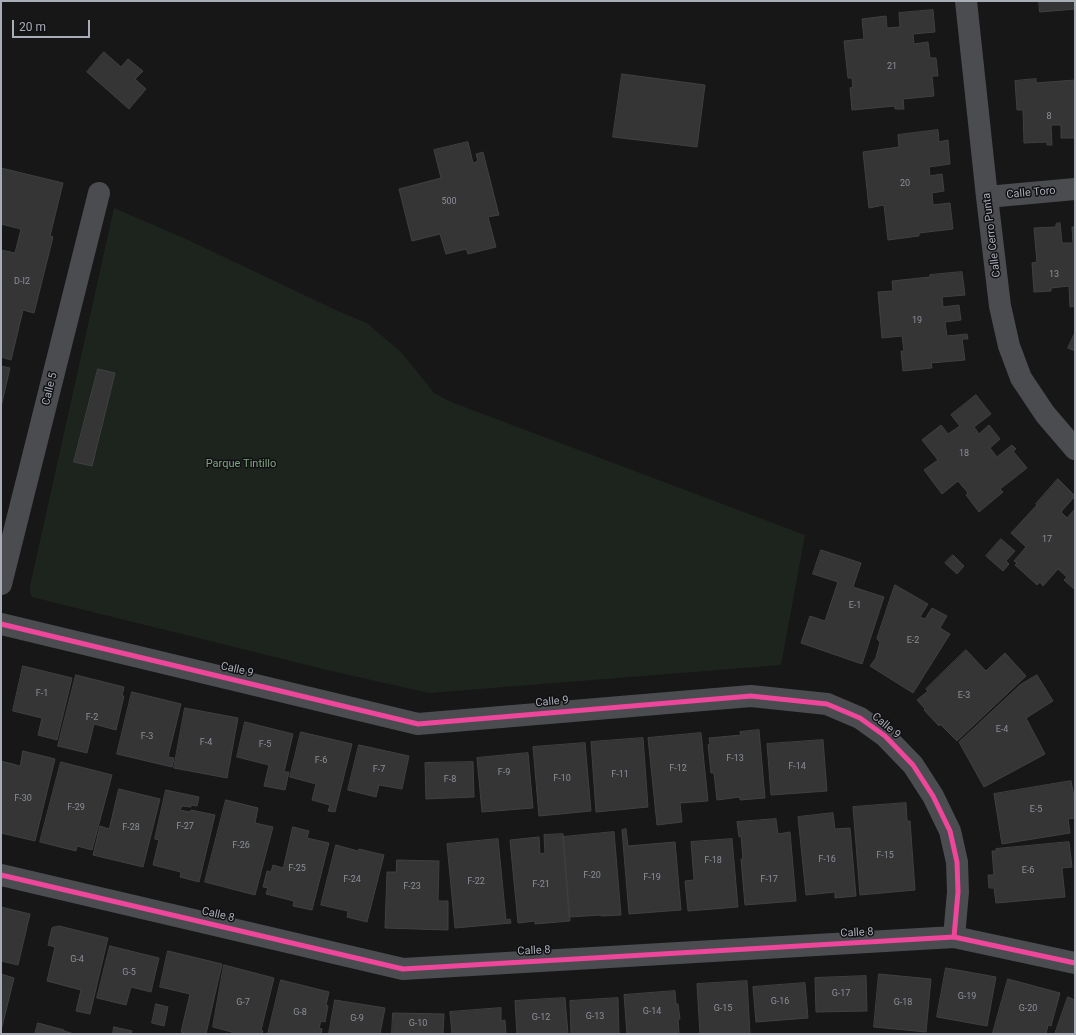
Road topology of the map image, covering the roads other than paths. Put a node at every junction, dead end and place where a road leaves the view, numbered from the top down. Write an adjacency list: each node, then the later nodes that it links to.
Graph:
1 (966, 1): 4 (street, Calle Cerro Punta)
2 (1075, 190): 4 (street, Calle Toro)
3 (99, 193): 6 (street, Calle 5)
4 (987, 197): 5 (street, Calle Cerro Punta)
5 (1075, 449)
6 (1, 584)
7 (1, 624): 9 (street, Calle 9)
8 (1, 875): 9 (street, Calle 8)
9 (954, 937): 10 (street, Calle 8)
10 (1075, 963)

